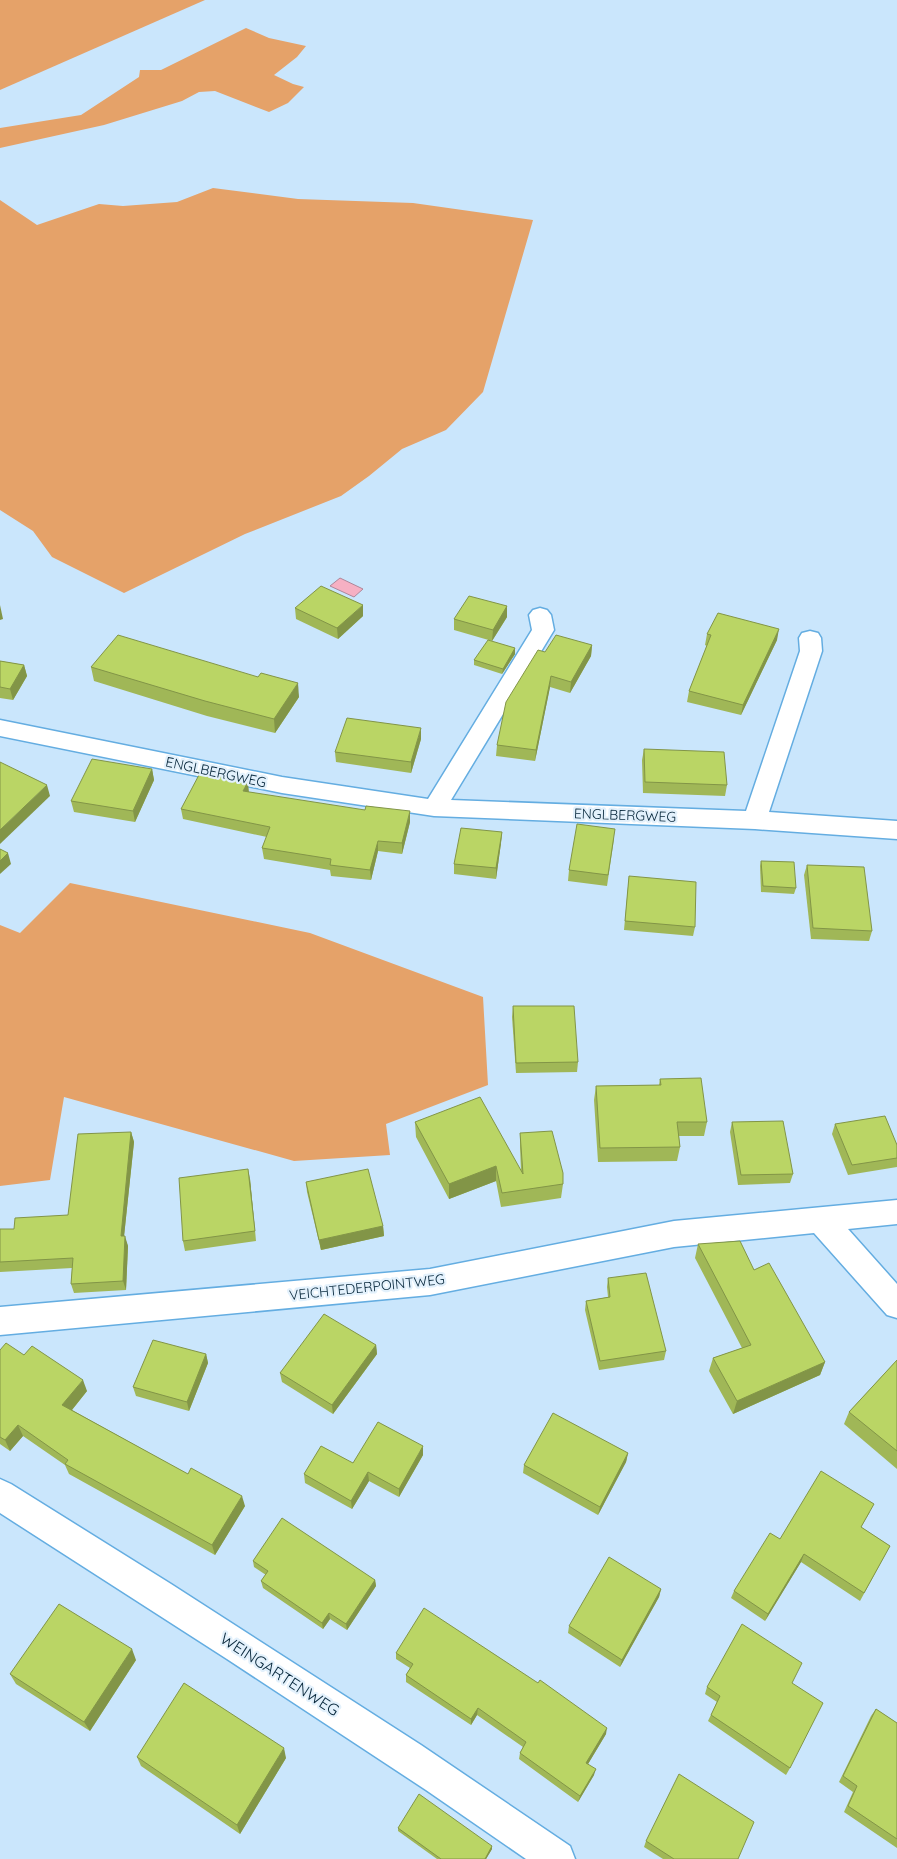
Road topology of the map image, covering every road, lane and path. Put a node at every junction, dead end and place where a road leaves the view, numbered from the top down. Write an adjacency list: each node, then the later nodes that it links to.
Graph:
1 (540, 615): 4 (street)
2 (810, 638): 5 (street)
3 (0, 728): 4 (street, ENGLBERGWEG)
4 (434, 808): 5 (street, ENGLBERGWEG)
5 (755, 820): 6 (street, ENGLBERGWEG)
6 (897, 830)
7 (897, 1212): 8 (street, VEICHTEDERPOINTWEG)
8 (821, 1220): 9 (street); 10 (street, VEICHTEDERPOINTWEG)
9 (897, 1305)
10 (0, 1321)
11 (0, 1495): 12 (street, WEINGARTENWEG)
12 (557, 1859)

